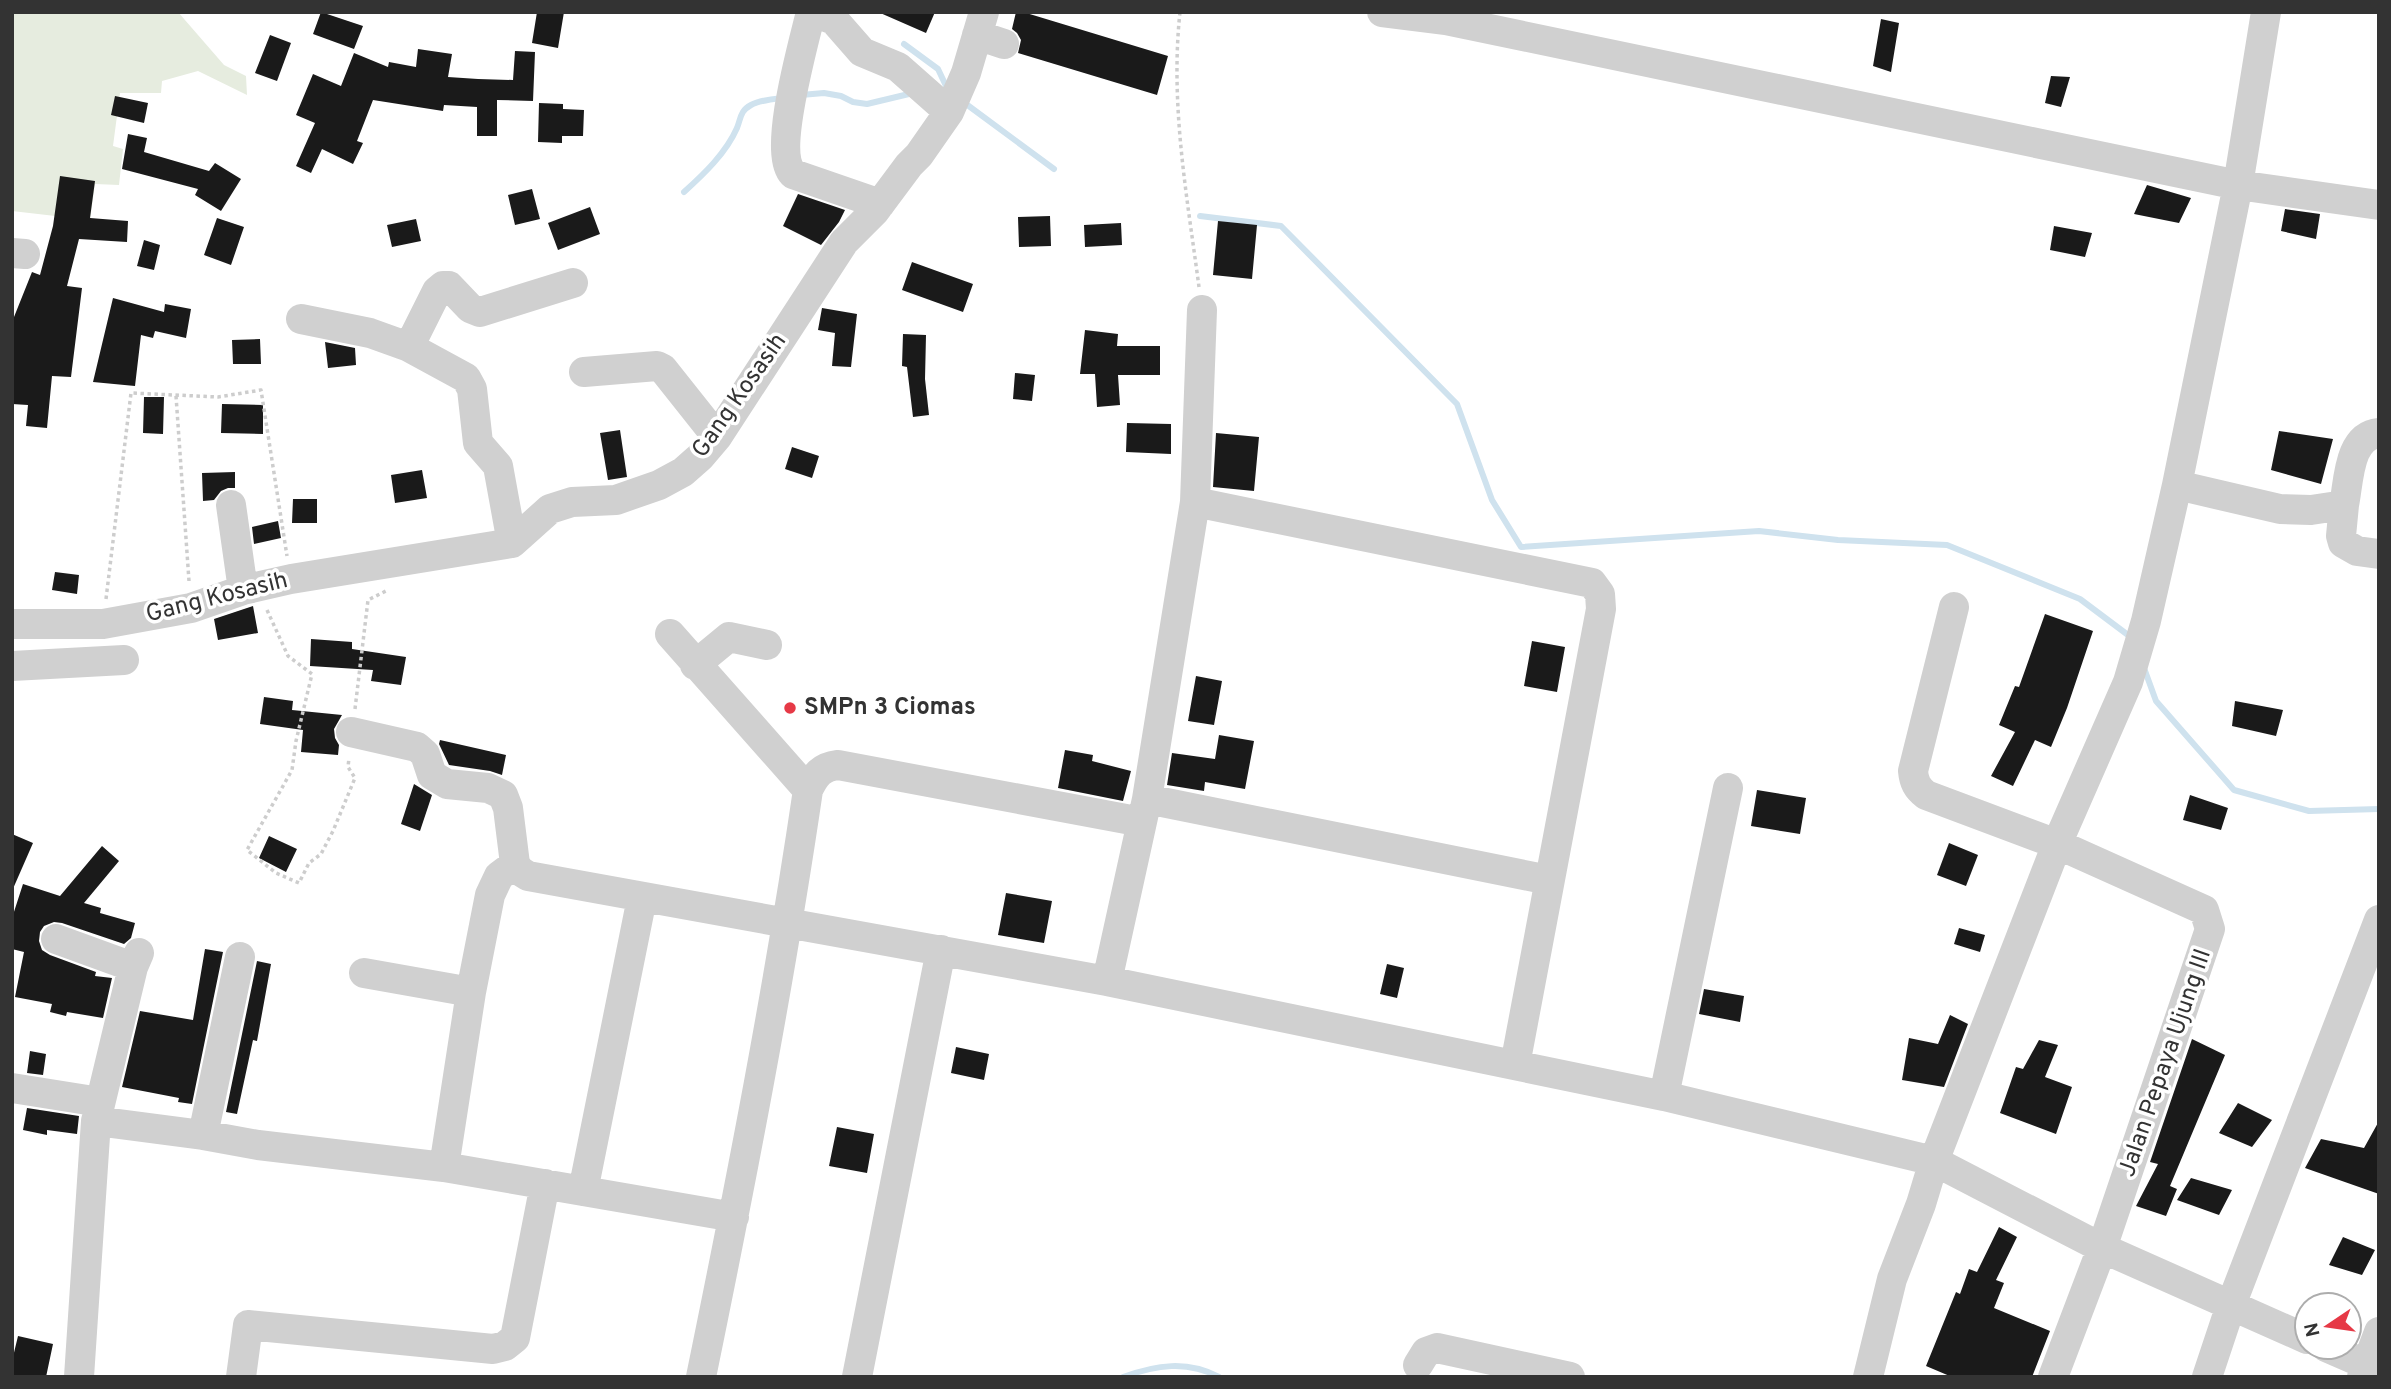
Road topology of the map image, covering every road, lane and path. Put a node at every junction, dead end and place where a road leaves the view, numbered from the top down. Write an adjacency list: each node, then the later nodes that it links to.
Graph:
1 (811, 12): 6 (street); 8 (street)
2 (1180, 12): 11 (path)
3 (1382, 12): 7 (street)
4 (2266, 12): 7 (street)
5 (988, 30): 6 (street, Gang Kosasih)
6 (938, 102): 8 (street, Gang Kosasih)
7 (2238, 185): 9 (street); 18 (street)
8 (880, 204): 17 (street, Gang Kosasih)
9 (2379, 205)
10 (573, 283): 13 (street)
11 (1202, 310): 19 (street)
12 (301, 319): 13 (street)
13 (409, 347): 22 (street)
14 (584, 372): 17 (street)
15 (176, 396): 25 (path); 28 (path); 30 (path)
16 (2379, 433): 21 (street)
17 (717, 437): 22 (street, Gang Kosasih)
18 (2177, 485): 21 (street); 41 (street)
19 (1195, 502): 40 (street); 43 (street)
20 (231, 505): 26 (street)
21 (2344, 505): 23 (street)
22 (512, 544): 24 (street, Gang Kosasih)
23 (2379, 554)
24 (400, 560): 25 (street, Gang Kosasih); 37 (path)
25 (290, 579): 26 (street, Gang Kosasih)
26 (249, 589): 28 (street, Gang Kosasih); 37 (path)
27 (1954, 607): 41 (street, Jalan Pepaya Ujung III)
28 (191, 608): 30 (street, Gang Kosasih)
29 (13, 624): 30 (street, Gang Kosasih); 31 (street)
30 (103, 624)
31 (12, 632)
32 (670, 634): 35 (street)
33 (767, 645): 35 (street)
34 (124, 660): 36 (street)
35 (695, 665): 39 (street)
36 (12, 666)
37 (351, 733): 42 (street)
38 (1728, 788): 55 (street)
39 (808, 790): 40 (street); 46 (street)
40 (1144, 811): 43 (street); 51 (street)
41 (2057, 845): 58 (street); 63 (street, Jalan Pepaya Ujung III)
42 (516, 864): 44 (street); 52 (street)
43 (1549, 880): 53 (street)
44 (642, 898): 46 (street); 61 (street)
45 (2379, 920): 64 (street)
46 (789, 922): 48 (street); 62 (street)
47 (56, 939): 56 (street)
48 (940, 950): 51 (street); 73 (street)
49 (240, 957): 57 (street)
50 (364, 973): 52 (street)
51 (1107, 981): 53 (street)
52 (471, 992): 59 (street)
53 (1515, 1065): 55 (street)
54 (12, 1088): 56 (street)
55 (1664, 1096): 58 (street)
56 (98, 1111): 57 (street); 70 (street)
57 (203, 1135): 59 (street)
58 (1934, 1161): 63 (street); 75 (street)
59 (444, 1167): 60 (street)
60 (545, 1184): 61 (street); 71 (street)
61 (583, 1191): 62 (street)
62 (734, 1217): 72 (street)
63 (2102, 1248): 64 (street); 76 (street, Jalan Pepaya Ujung III)
64 (2231, 1305): 66 (street); 77 (street)
65 (2379, 1332): 69 (street)
66 (2293, 1333)
67 (2352, 1361): 69 (street)
68 (1418, 1365): 74 (street)
69 (2369, 1370)
70 (79, 1377)
71 (241, 1377)
72 (701, 1377)
73 (857, 1377)
74 (1570, 1377)
75 (1868, 1377)
76 (2053, 1377)
77 (2207, 1377)

